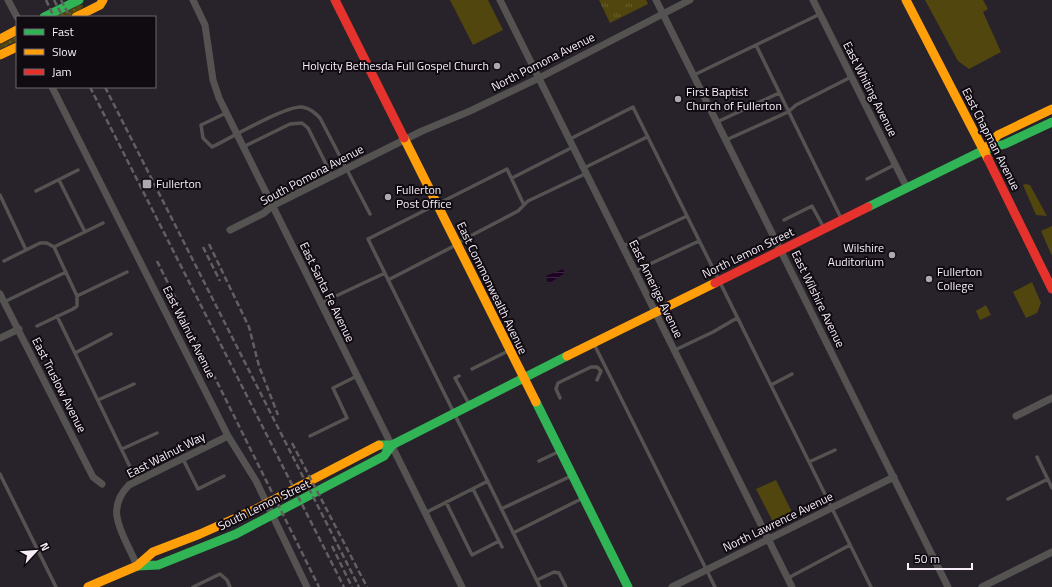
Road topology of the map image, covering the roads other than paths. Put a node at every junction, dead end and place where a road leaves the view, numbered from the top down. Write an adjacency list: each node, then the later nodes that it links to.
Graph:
1 (8, 0): 13 (street)
2 (79, 0): 14 (street)
3 (103, 0): 15 (street)
4 (193, 0): 28 (street, East Santa Fe Avenue)
5 (335, 0): 34 (street, East Commonwealth Avenue)
6 (500, 0): 23 (street, East Amerige Avenue)
7 (656, 0): 11 (street, East Wilshire Avenue)
8 (690, 0): 11 (street, North Pomona Avenue)
9 (813, 0): 12 (street, East Whiting Avenue)
10 (906, 0): 38 (street, East Chapman Avenue)
11 (663, 14): 21 (street, East Wilshire Avenue); 23 (street, North Pomona Avenue)
12 (820, 14): 18 (lane); 22 (street, East Whiting Avenue)
13 (16, 16)
14 (46, 16)
15 (78, 16)
16 (16, 31): 17 (street)
17 (0, 39)
18 (756, 46): 21 (lane); 25 (lane)
19 (16, 47): 20 (street)
20 (0, 55)
21 (694, 75): 29 (street, East Wilshire Avenue)
22 (852, 77): 27 (lane); 39 (street, East Whiting Avenue)
23 (539, 78): 33 (street, East Amerige Avenue); 34 (street, North Pomona Avenue)
24 (53, 88): 105 (street, East Walnut Avenue)
25 (779, 92): 27 (lane); 29 (lane)
26 (1052, 109): 38 (street, North Lemon Street)
27 (788, 112): 35 (lane); 56 (lane)
28 (226, 113): 31 (street, East Santa Fe Avenue); 31 (lane)
29 (717, 122): 35 (street, East Wilshire Avenue)
30 (1052, 122): 38 (street, North Lemon Street)
31 (237, 134): 36 (street, East Santa Fe Avenue); 41 (lane)
32 (647, 137): 33 (lane); 42 (lane); 54 (lane)
33 (570, 139): 37 (street, East Amerige Avenue)
34 (405, 140): 41 (street, South Pomona Avenue); 50 (street, East Commonwealth Avenue)
35 (726, 140): 66 (street, East Wilshire Avenue)
36 (243, 147): 43 (lane); 52 (street, East Santa Fe Avenue)
37 (574, 147): 42 (street, East Amerige Avenue); 44 (lane)
38 (984, 150): 47 (street, North Lemon Street); 74 (street, East Chapman Avenue)
39 (896, 164): 45 (lane); 47 (street, East Whiting Avenue)
40 (78, 170): 46 (lane)
41 (346, 170): 43 (street, South Pomona Avenue); 53 (lane)
42 (585, 171): 51 (lane); 63 (street, East Amerige Avenue)
43 (332, 176): 52 (street, South Pomona Avenue)
44 (512, 178): 50 (lane); 51 (lane)
45 (867, 179)
46 (59, 180): 48 (lane); 60 (lane)
47 (907, 188): 56 (street, North Lemon Street)
48 (36, 191)
49 (0, 195): 65 (lane)
50 (437, 204): 62 (street, East Commonwealth Avenue); 71 (lane)
51 (524, 205): 62 (lane)
52 (272, 206): 59 (street, South Pomona Avenue); 78 (street, East Santa Fe Avenue)
53 (370, 214)
54 (686, 216): 61 (lane); 63 (lane)
55 (784, 220): 58 (lane)
56 (842, 220): 58 (street, North Lemon Street)
57 (103, 223): 60 (lane)
58 (824, 229): 66 (street, North Lemon Street)
59 (230, 230)
60 (85, 232): 64 (lane)
61 (699, 240): 70 (lane); 73 (lane)
62 (457, 244): 72 (lane); 87 (street, East Commonwealth Avenue)
63 (623, 246): 70 (street, East Amerige Avenue)
64 (54, 247): 65 (lane); 68 (lane)
65 (26, 250): 67 (lane)
66 (782, 250): 73 (street, North Lemon Street); 119 (street, East Wilshire Avenue)
67 (4, 261)
68 (66, 272): 76 (lane); 77 (lane)
69 (127, 272): 76 (lane)
70 (636, 272): 79 (street, East Amerige Avenue)
71 (385, 273): 72 (lane); 78 (lane)
72 (388, 280): 102 (lane)
73 (719, 281): 79 (street, North Lemon Street); 81 (lane)
74 (1052, 289)
75 (0, 294): 77 (street, East Truslow Avenue)
76 (77, 296): 80 (lane)
77 (4, 302): 83 (street, East Truslow Avenue)
78 (321, 303): 92 (street, East Santa Fe Avenue)
79 (656, 312): 86 (street, North Lemon Street); 88 (street, East Amerige Avenue)
80 (57, 316): 82 (lane); 89 (lane)
81 (737, 318): 88 (lane); 97 (lane)
82 (37, 326)
83 (19, 329): 85 (street); 123 (street, East Truslow Avenue)
84 (111, 334): 89 (lane)
85 (0, 338)
86 (594, 343): 94 (street, North Lemon Street); 139 (lane)
87 (510, 350): 90 (lane); 94 (street, East Commonwealth Avenue)
88 (675, 350): 133 (street, East Amerige Avenue)
89 (75, 353): 100 (lane)
90 (472, 369)
91 (792, 374): 97 (lane)
92 (357, 376): 106 (lane); 107 (street, East Santa Fe Avenue)
93 (459, 376): 101 (lane)
94 (523, 378): 101 (street, South Lemon Street); 110 (street, East Commonwealth Avenue)
95 (597, 380): 98 (lane)
96 (134, 384): 100 (lane)
97 (771, 385): 114 (lane)
98 (560, 398)
99 (1052, 398): 103 (street)
100 (98, 400): 108 (lane)
101 (469, 405): 102 (street, South Lemon Street)
102 (454, 413): 107 (street, South Lemon Street); 122 (lane)
103 (1016, 416)
104 (158, 433): 108 (lane)
105 (228, 436): 112 (street, East Walnut Way); 146 (street, East Walnut Avenue)
106 (310, 436)
107 (392, 445): 131 (street, East Santa Fe Avenue); 138 (street, South Lemon Street); 138 (street, South Lemon Street)
108 (122, 449): 115 (lane)
109 (835, 450): 114 (lane)
110 (560, 451): 113 (lane); 117 (street, East Commonwealth Avenue)
111 (1037, 457): 120 (lane)
112 (183, 458): 118 (lane); 121 (street, East Walnut Way)
113 (539, 461)
114 (809, 462): 129 (lane)
115 (132, 471): 121 (street)
116 (0, 474): 142 (lane)
117 (572, 475): 126 (street, East Commonwealth Avenue); 130 (lane)
118 (224, 476)
119 (894, 477): 129 (street, North Lawrence Avenue); 155 (street, East Wilshire Avenue)
120 (1048, 479): 124 (lane); 127 (lane)
121 (137, 481): 138 (street, East Walnut Way)
122 (488, 481): 125 (lane); 130 (lane)
123 (102, 484)
124 (1052, 488)
125 (473, 489): 128 (lane); 134 (lane)
126 (584, 498): 132 (lane); 150 (street, East Commonwealth Avenue)
127 (1008, 499)
128 (446, 502): 131 (lane); 134 (lane)
129 (832, 507): 133 (street, North Lawrence Avenue); 135 (lane)
130 (501, 509): 132 (lane)
131 (425, 513): 147 (street, East Santa Fe Avenue)
132 (513, 533): 141 (lane)
133 (768, 539): 139 (street, North Lawrence Avenue); 140 (street, East Amerige Avenue)
134 (499, 541): 136 (lane)
135 (850, 545): 140 (lane); 154 (lane)
136 (502, 547)
137 (1052, 552): 156 (street)
138 (137, 566): 143 (street, South Lemon Street)
139 (706, 570): 151 (street, North Lawrence Avenue); 152 (lane)
140 (788, 578): 153 (street, East Amerige Avenue)
141 (537, 580): 148 (lane); 149 (lane)
142 (56, 587)
143 (88, 587)
144 (194, 587): 145 (lane)
145 (230, 587)
146 (307, 587)
147 (462, 587)
148 (540, 587)
149 (566, 587)
150 (628, 587)
151 (672, 587)
152 (715, 587)
153 (792, 587)
154 (871, 587)
155 (948, 587)
156 (982, 587)

